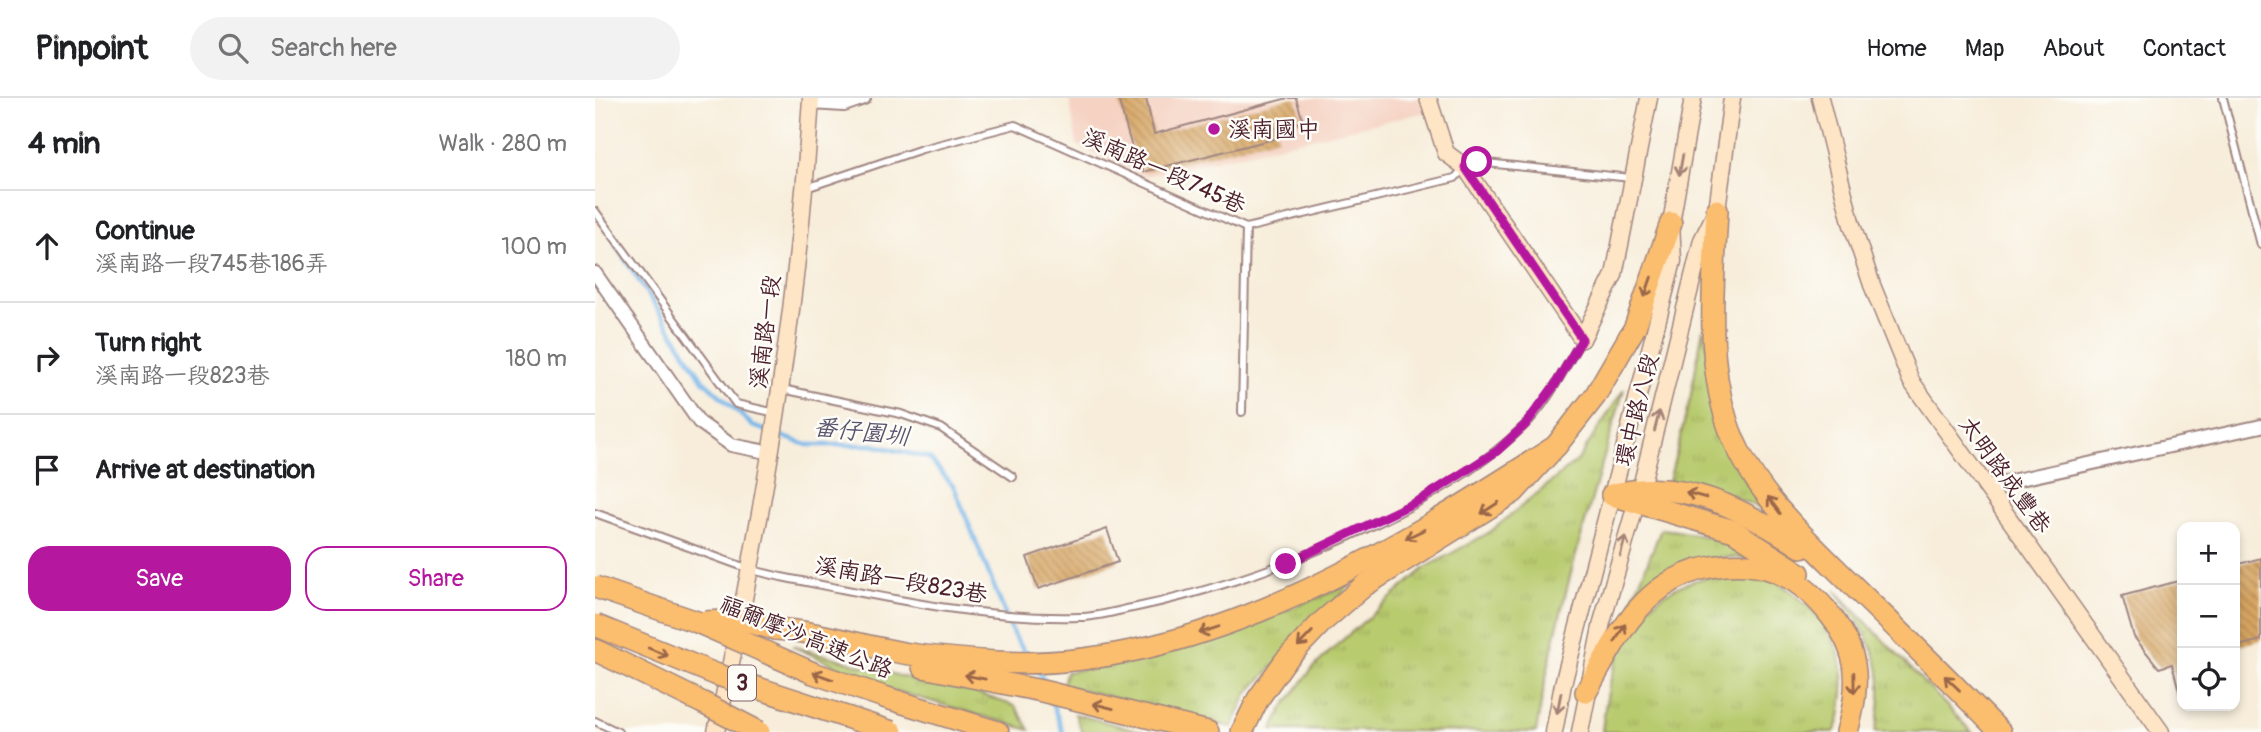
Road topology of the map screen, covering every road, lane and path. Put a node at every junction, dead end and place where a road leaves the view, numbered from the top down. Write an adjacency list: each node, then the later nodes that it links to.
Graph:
1 (864, 98): 8 (street)
2 (1428, 98): 9 (street)
3 (1649, 98): 10 (street)
4 (1693, 98): 14 (street, 環中路八段, one-way to 14)
5 (1732, 98): 12 (street, 環中路八段)
6 (1820, 98): 26 (street, 太明路成豐巷)
7 (2223, 98): 16 (lane)
8 (811, 100): 11 (street, 溪南路一段)
9 (1465, 167): 10 (lane, 溪南路一段745巷); 15 (lane, 溪南路一段745巷); 18 (street)
10 (1635, 179): 18 (street)
11 (806, 188): 15 (lane, 溪南路一段745巷); 19 (street, 溪南路一段)
12 (1717, 210): 28 (street, 環中路八段, one-way to 12); 31 (highway, one-way to 12)
13 (595, 211): 21 (lane)
14 (1671, 223): 23 (highway, one-way to 23); 27 (street, 環中路八段)
15 (1246, 228): 20 (lane)
16 (2261, 245)
17 (595, 273): 24 (street)
18 (1582, 339): 30 (lane, 溪南路一段823巷)
19 (782, 389): 21 (street, 溪南路一段); 25 (lane)
20 (1242, 412)
21 (777, 416): 24 (street, 溪南路一段)
22 (2261, 426): 26 (street)
23 (1556, 446): 35 (highway, one-way to 35); 46 (highway, one-way to 46)
24 (772, 449): 30 (street, 溪南路一段)
25 (1013, 477)
26 (1984, 486): 51 (street, 太明路成豐巷)
27 (1612, 495): 28 (highway); 47 (street, 環中路八段, one-way to 47)
28 (1638, 495): 31 (highway, one-way to 28); 36 (highway); 38 (street, 環中路八段, one-way to 28)
29 (595, 513): 30 (lane, 溪南路一段823巷)
30 (752, 570): 42 (street, 溪南路一段)
31 (1841, 574): 50 (highway, one-way to 31)
32 (595, 587): 33 (highway, 福爾摩沙高速公路 / 3, bridge)
33 (698, 622): 35 (highway, bridge); 45 (highway, 福爾摩沙高速公路 / 3, one-way to 33, bridge)
34 (595, 625): 44 (highway, 3, one-way to 44, bridge)
35 (775, 629): 40 (highway, one-way to 35)
36 (1846, 640): 38 (highway, one-way to 36); 49 (highway, one-way to 49)
37 (595, 650): 43 (highway, bridge)
38 (1586, 692): 48 (street, 環中路八段)
39 (595, 721): 41 (lane)
40 (1201, 730)
41 (618, 732)
42 (716, 732)
43 (759, 732)
44 (892, 732)
45 (999, 732)
46 (1242, 732)
47 (1554, 732)
48 (1580, 732)
49 (1847, 732)
50 (2000, 732)
51 (2161, 732)

